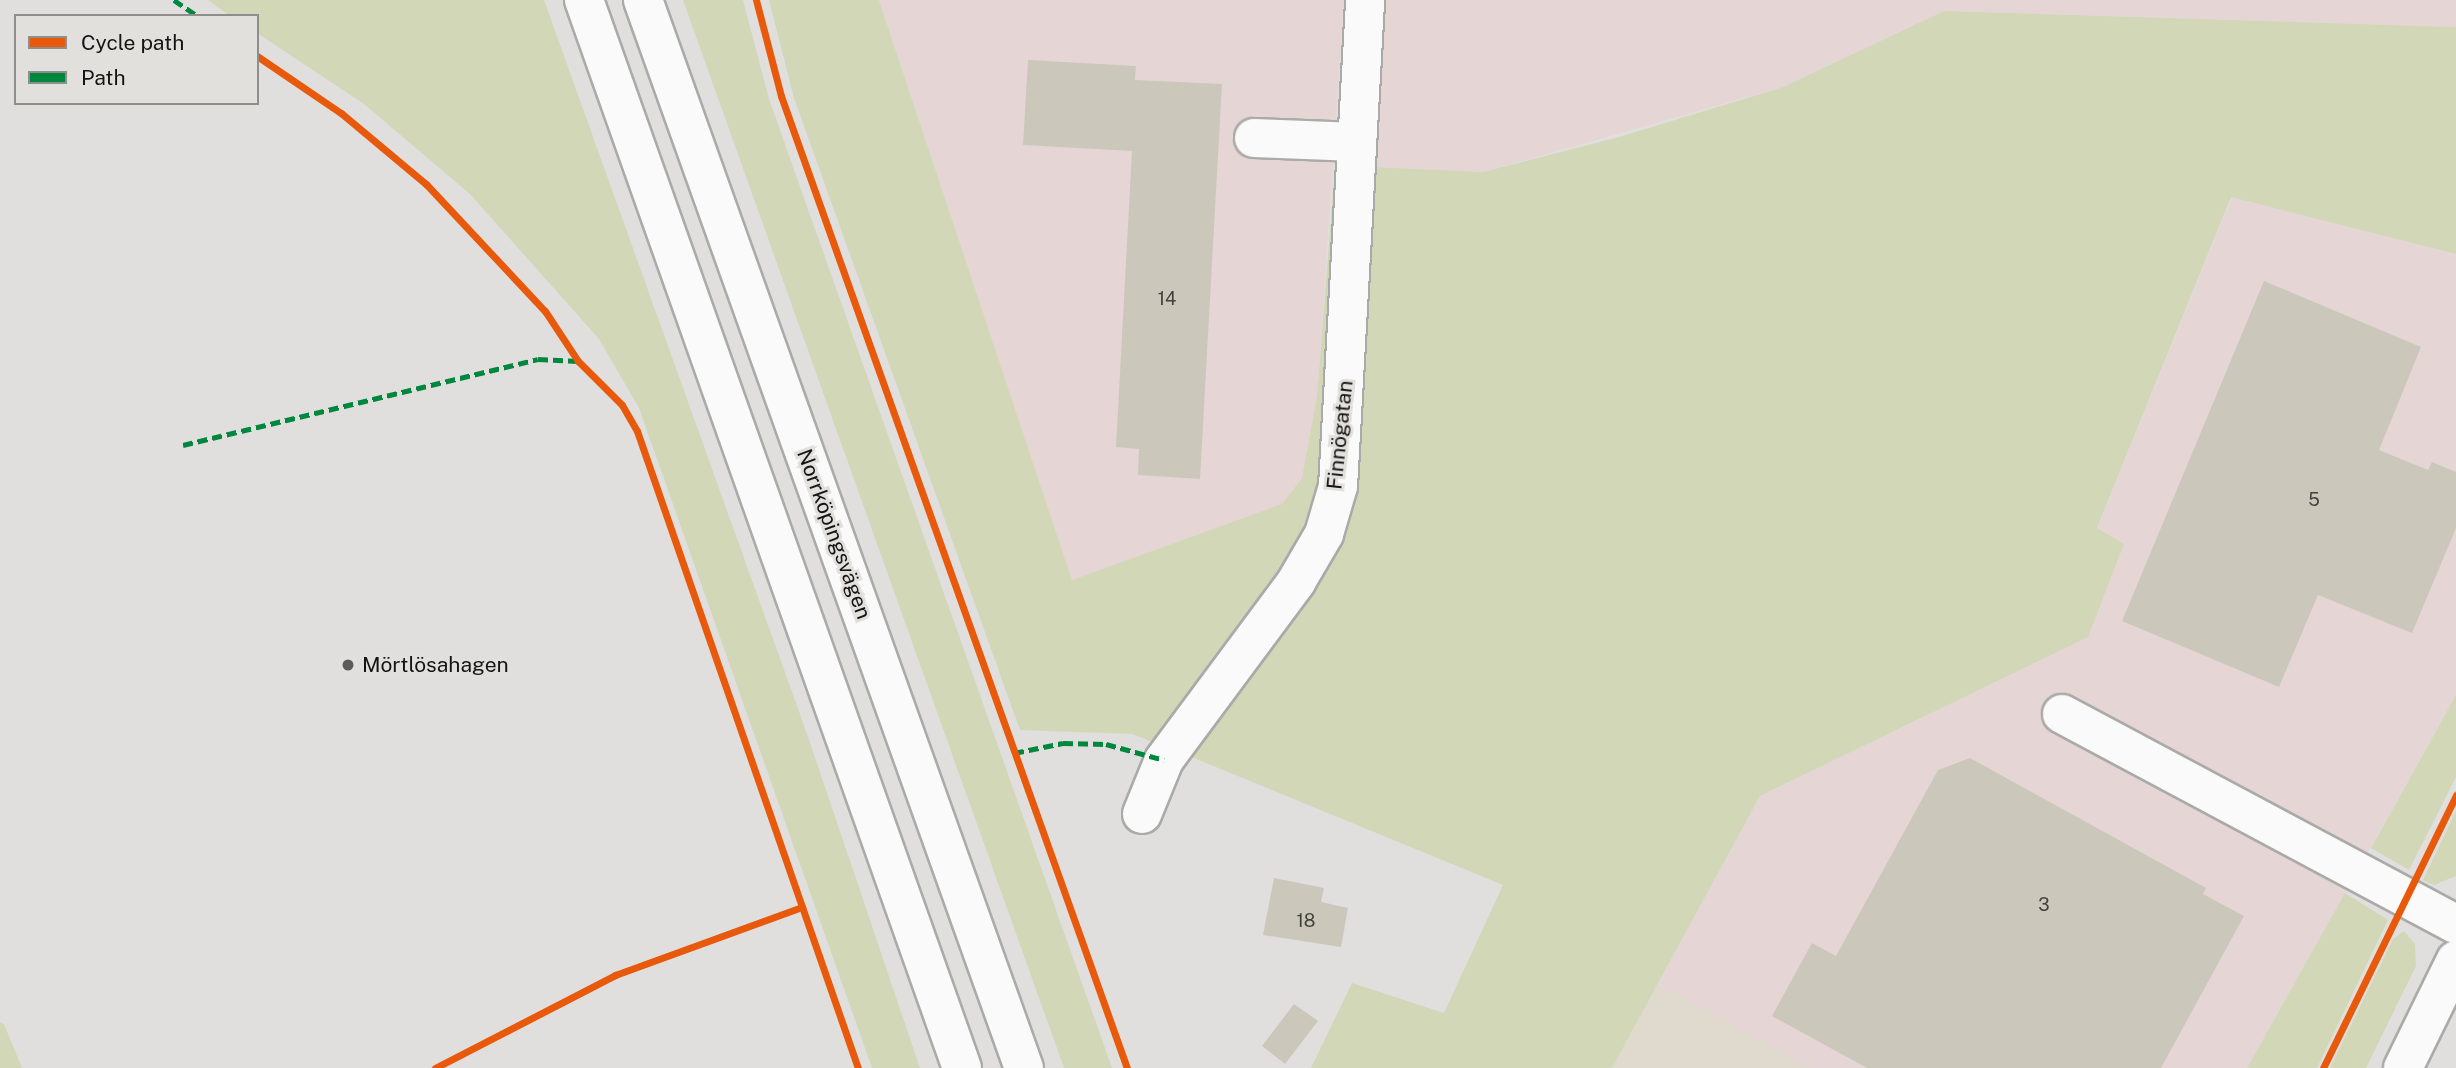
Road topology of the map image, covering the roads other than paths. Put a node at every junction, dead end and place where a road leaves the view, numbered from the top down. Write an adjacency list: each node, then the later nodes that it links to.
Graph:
1 (584, 0): 10 (main road)
2 (643, 0): 11 (main road, Norrköpingsvägen)
3 (1365, 0): 5 (main road, Finnögatan)
4 (1254, 138): 5 (main road)
5 (1357, 142): 7 (main road, Finnögatan)
6 (2062, 714): 8 (main road)
7 (1142, 814)
8 (2456, 924)
9 (2456, 960): 12 (main road)
10 (962, 1068)
11 (1024, 1068)
12 (2403, 1068)

